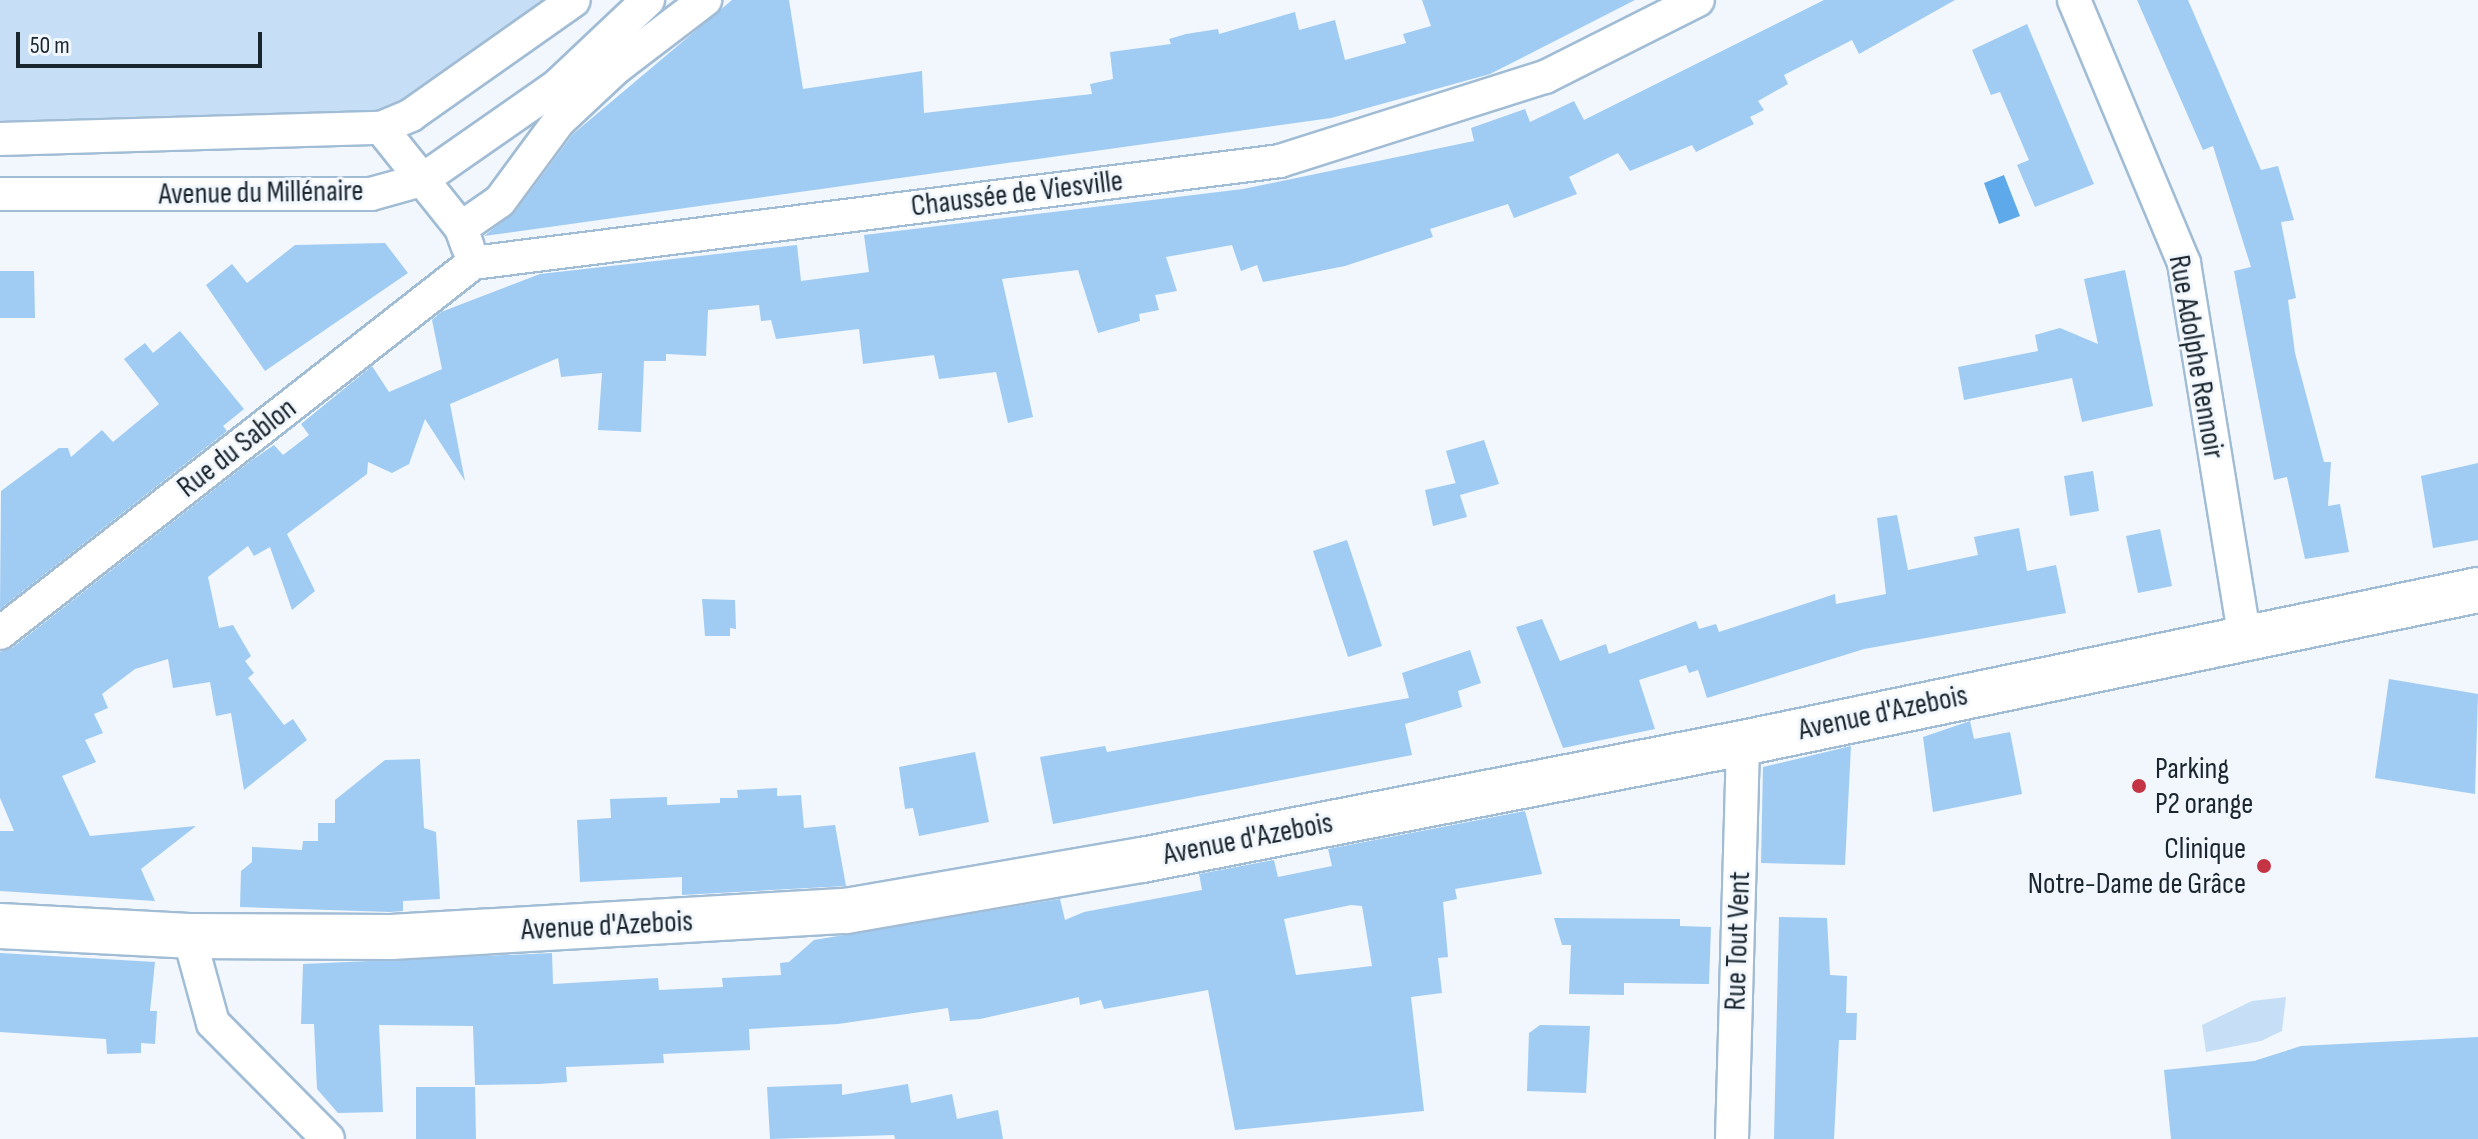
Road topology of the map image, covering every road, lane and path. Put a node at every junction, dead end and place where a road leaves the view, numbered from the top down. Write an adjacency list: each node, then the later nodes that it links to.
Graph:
1 (574, 0): 6 (street, Avenue du Millénaire)
2 (648, 0): 8 (street, Avenue du Millénaire)
3 (705, 0): 10 (street)
4 (1698, 0): 11 (street, Chaussée de Viesville)
5 (2074, 0): 14 (street, Rue Adolphe Rennoir)
6 (381, 128): 7 (street, Avenue du Millénaire); 8 (street)
7 (0, 139)
8 (422, 180): 9 (street, Avenue du Millénaire); 10 (street)
9 (0, 194)
10 (461, 228): 11 (street)
11 (473, 263): 13 (street, Rue du Sablon)
12 (2478, 590): 14 (street, Avenue d'Azebois)
13 (0, 633)
14 (2244, 635): 15 (street, Avenue d'Azebois)
15 (1743, 743): 17 (street, Avenue d'Azebois); 19 (street, Rue Tout Vent)
16 (0, 926): 17 (street, Avenue d'Azebois)
17 (189, 936): 18 (street)
18 (328, 1139)
19 (1732, 1139)

